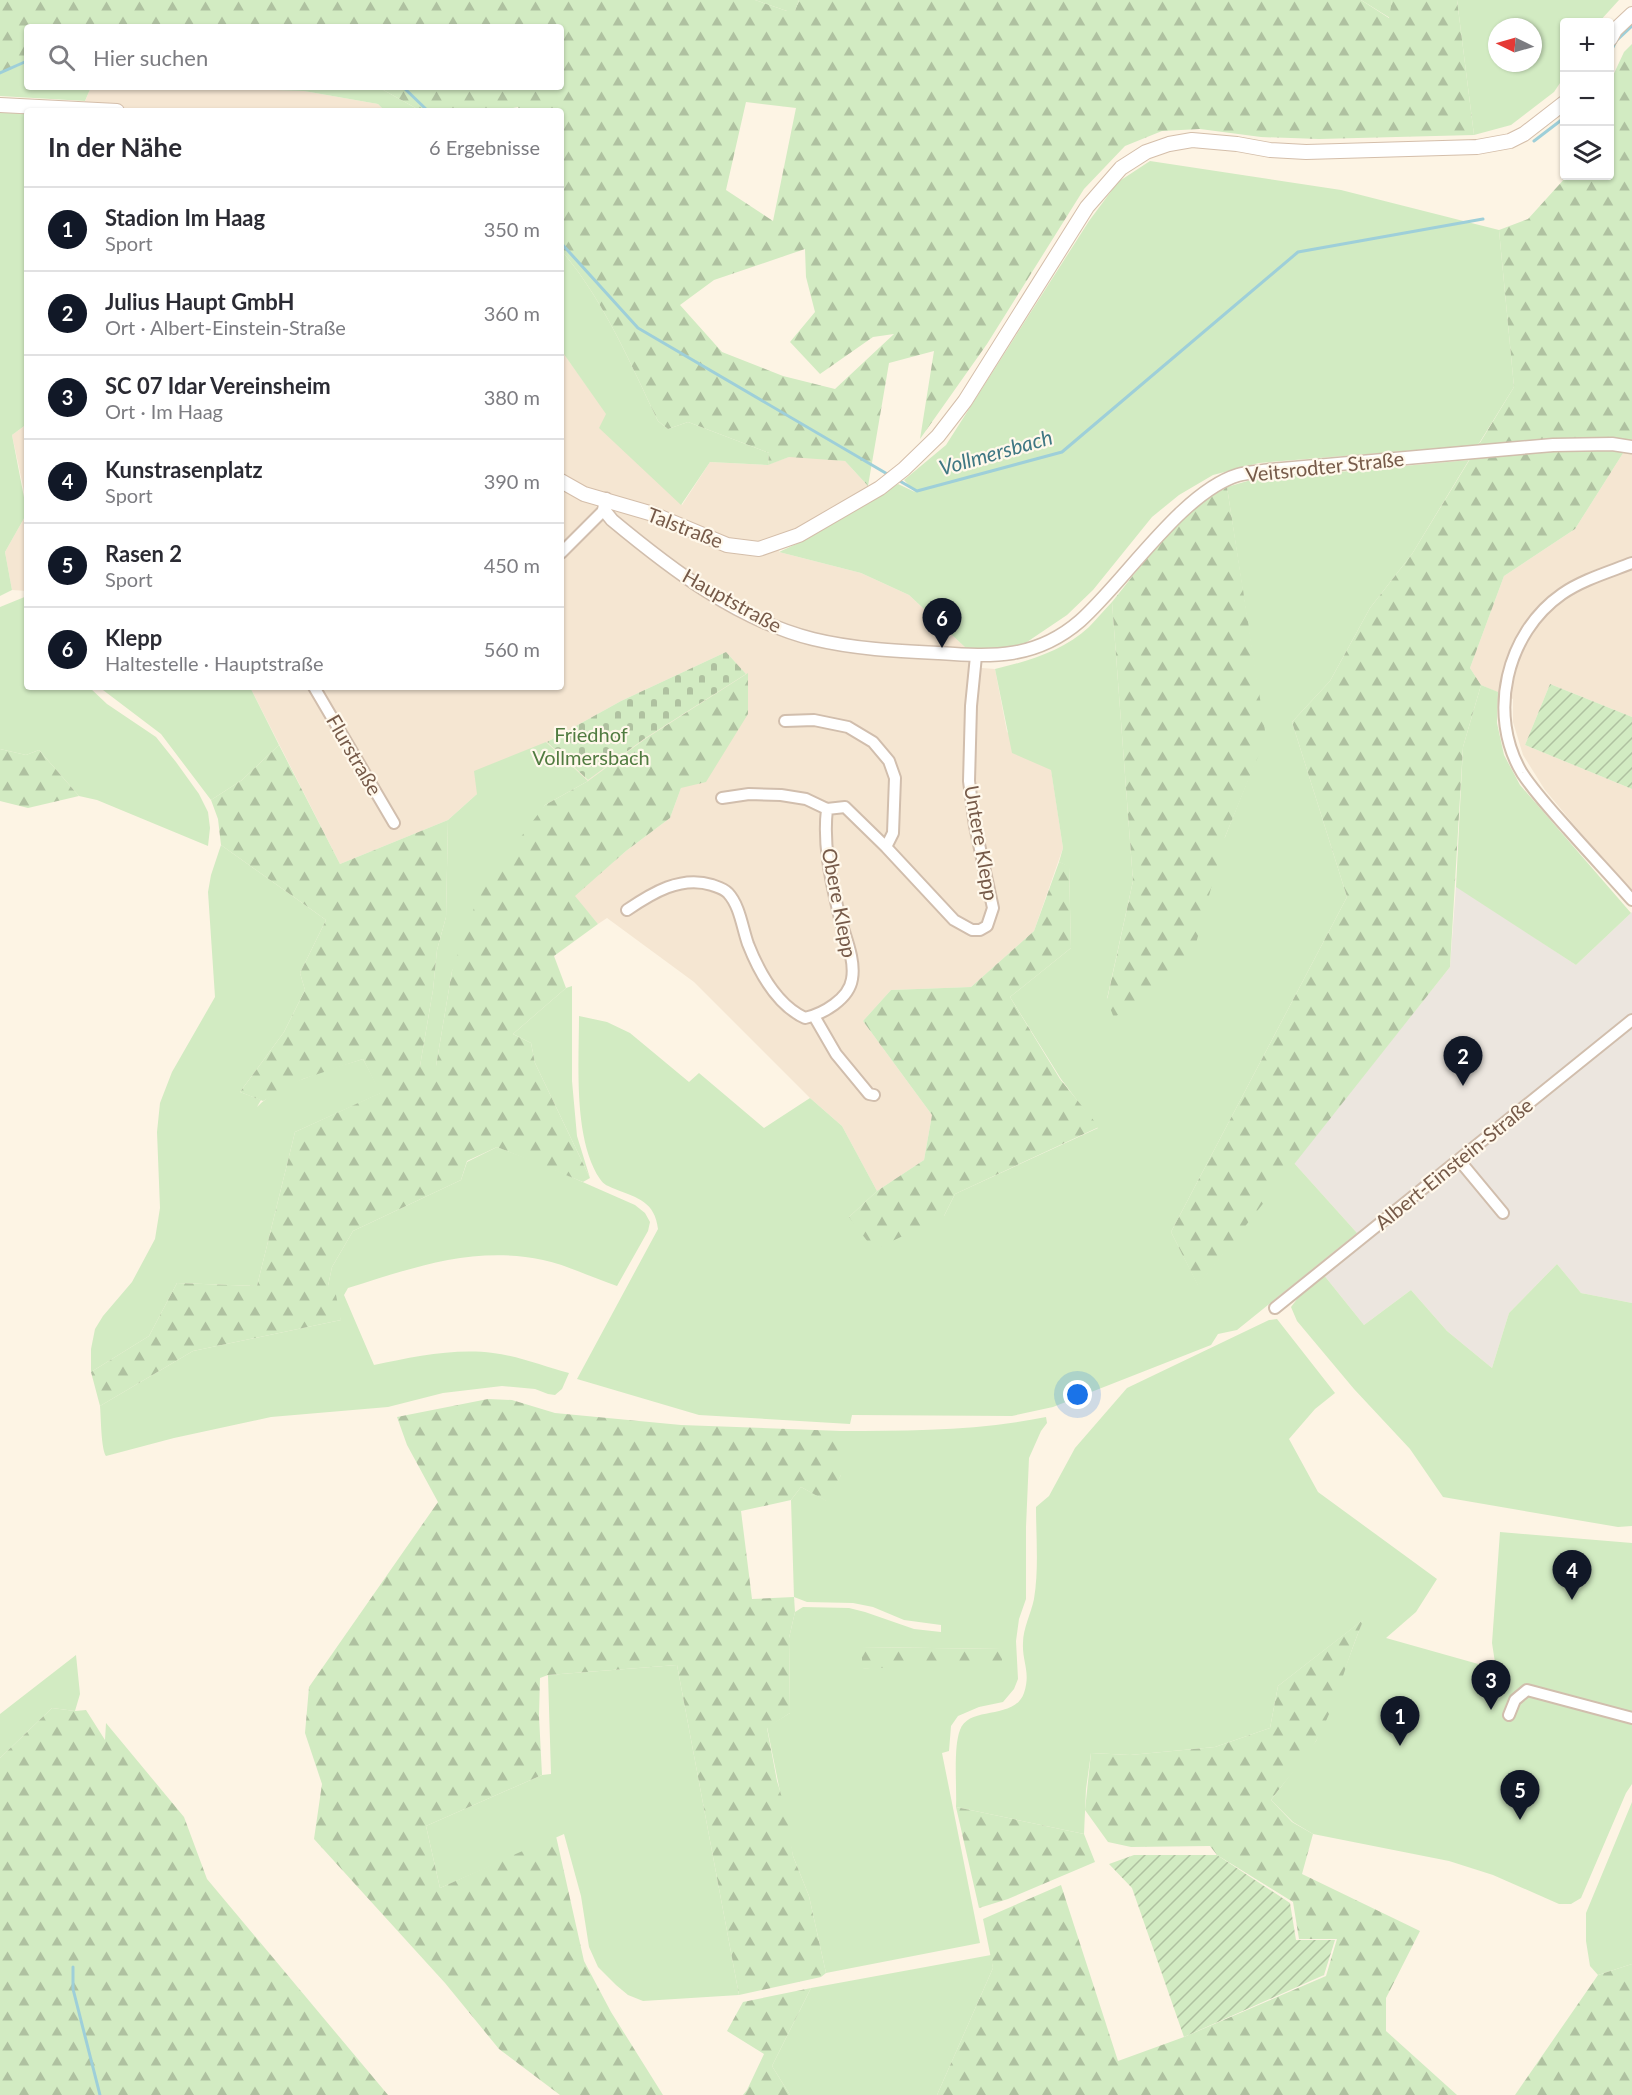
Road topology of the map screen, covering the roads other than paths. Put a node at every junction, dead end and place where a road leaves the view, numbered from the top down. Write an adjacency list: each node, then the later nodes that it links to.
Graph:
1 (1632, 14): 2 (main road)
2 (1614, 32)
3 (0, 105): 5 (main road)
4 (1560, 106): 8 (main road, Talstraße)
5 (58, 108)
6 (1632, 447): 11 (street, Veitsrodter Straße)
7 (564, 483): 8 (main road, Hauptstraße)
8 (605, 505): 9 (street); 11 (street, Hauptstraße)
9 (564, 550)
10 (1632, 562): 18 (street)
11 (976, 656): 17 (street, Untere Klepp)
12 (316, 690): 16 (street, Flurstraße)
13 (785, 721): 17 (street)
14 (722, 798): 15 (street)
15 (828, 809): 17 (street, Untere Klepp); 20 (street, Obere Klepp)
16 (394, 824)
17 (886, 847)
18 (1632, 900)
19 (627, 910): 20 (street)
20 (814, 1016): 22 (street)
21 (1632, 1020): 23 (street, Albert-Einstein-Straße)
22 (873, 1095)
23 (1459, 1160): 24 (street); 25 (street, Albert-Einstein-Straße)
24 (1503, 1213)
25 (1275, 1308)
26 (1509, 1714): 27 (street)
27 (1632, 1718)

